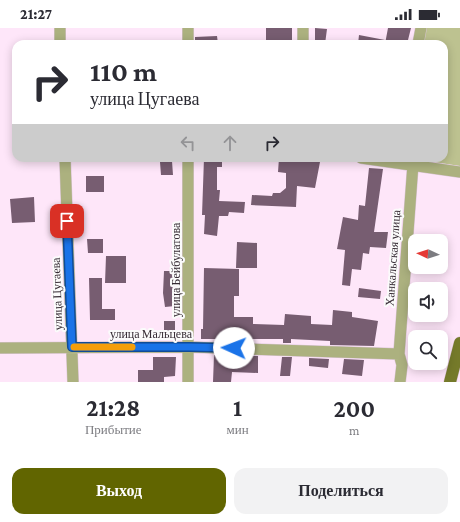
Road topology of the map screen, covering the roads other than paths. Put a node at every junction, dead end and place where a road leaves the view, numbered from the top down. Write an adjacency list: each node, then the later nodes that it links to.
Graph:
1 (60, 28): 5 (street)
2 (188, 28): 6 (street)
3 (303, 28): 7 (street)
4 (421, 28): 8 (street)
5 (60, 40)
6 (188, 40)
7 (303, 40)
8 (419, 40)
9 (65, 162): 15 (street, улица Цугаева)
10 (188, 162): 16 (street, улица Бейбулатова)
11 (402, 162): 12 (street)
12 (412, 164): 13 (street); 18 (street, Ханкальская улица)
13 (460, 172)
14 (460, 343): 22 (main road)
15 (72, 347): 16 (street, улица Мальцева); 17 (street, улица Мальцева); 20 (street, улица Цугаева)
16 (189, 347): 18 (street, улица Мальцева); 21 (street, улица Бейбулатова)
17 (0, 348)
18 (399, 354): 19 (street)
19 (400, 379)
20 (73, 382)
21 (188, 382)
22 (450, 382)

